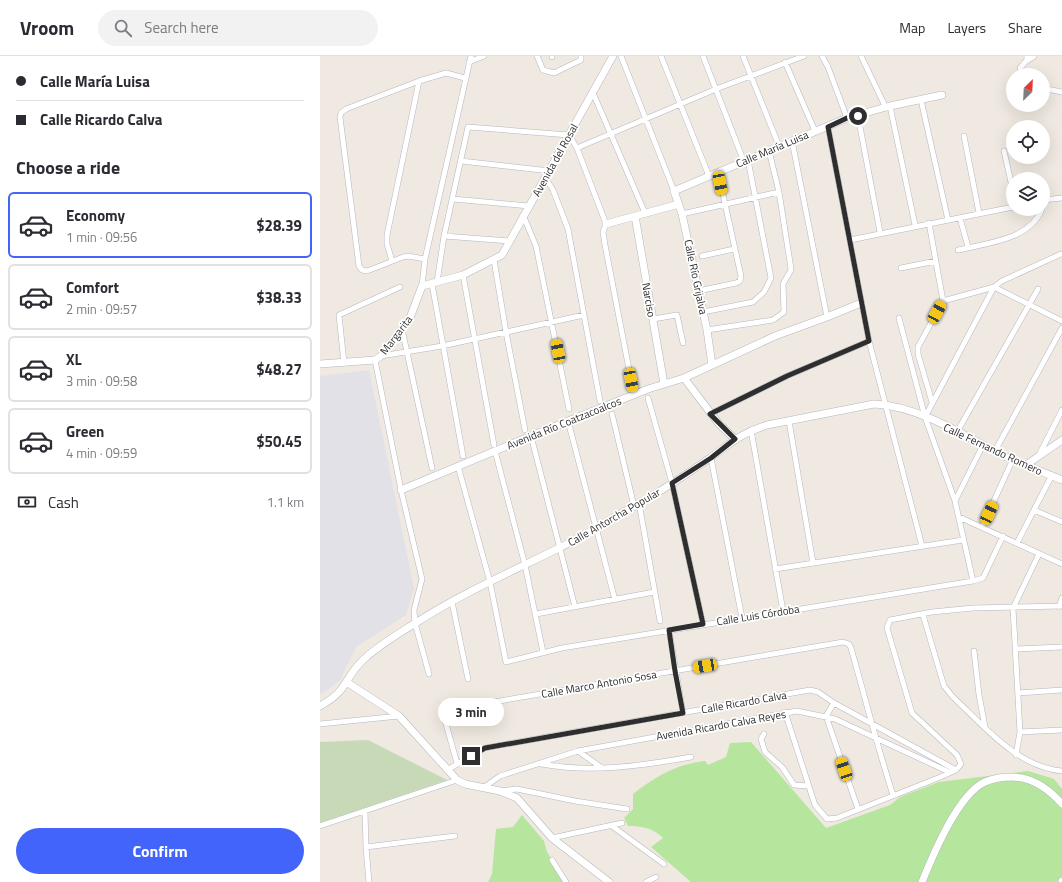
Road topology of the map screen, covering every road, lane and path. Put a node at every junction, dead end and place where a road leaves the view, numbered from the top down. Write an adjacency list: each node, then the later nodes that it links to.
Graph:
1 (471, 56): 14 (street)
2 (484, 56): 14 (street)
3 (538, 56): 4 (street)
4 (581, 56)
5 (613, 56): 23 (street, Avenida del Rosal)
6 (620, 56): 30 (street)
7 (661, 56): 26 (street)
8 (703, 56): 20 (street)
9 (743, 56): 17 (street)
10 (804, 56): 15 (street)
11 (822, 56): 29 (street)
12 (861, 56): 27 (street)
13 (1030, 57): 16 (street)
14 (469, 62): 18 (street)
15 (785, 62): 17 (street); 32 (street)
16 (1020, 68)
17 (751, 76): 20 (street); 37 (street)
18 (465, 78): 19 (street); 78 (street)
19 (419, 81): 80 (street); 80 (street)
20 (716, 89): 26 (street); 42 (street)
21 (1050, 90): 22 (street)
22 (1062, 92)
23 (594, 93): 33 (street); 34 (street, Avenida del Rosal)
24 (942, 95): 25 (street, Calle María Luisa)
25 (921, 100): 27 (street, Calle María Luisa); 65 (street)
26 (680, 104): 30 (street); 46 (street)
27 (888, 107): 28 (street, Calle María Luisa); 68 (street)
28 (858, 116): 29 (street, Calle María Luisa); 69 (street)
29 (847, 118): 31 (street, Calle María Luisa)
30 (646, 119): 33 (street); 48 (street)
31 (828, 127): 32 (street, Calle María Luisa); 71 (street)
32 (815, 131): 36 (street, Calle María Luisa)
33 (611, 134): 38 (street); 58 (street)
34 (569, 136): 38 (street); 41 (street); 43 (street, Avenida del Rosal)
35 (964, 136): 59 (street)
36 (792, 141): 37 (street, Calle María Luisa); 95 (street)
37 (779, 146): 39 (street, Calle María Luisa)
38 (577, 148): 67 (street)
39 (769, 151): 42 (street, Calle María Luisa); 49 (street)
40 (1004, 151): 45 (street)
41 (461, 161): 43 (street); 52 (street)
42 (746, 161): 44 (street, Calle María Luisa); 50 (street)
43 (550, 171): 47 (street, Avenida del Rosal)
44 (718, 172): 46 (street, Calle María Luisa); 55 (street)
45 (1009, 172)
46 (709, 176): 48 (street, Calle María Luisa)
47 (546, 179): 56 (street, Avenida del Rosal); 94 (street)
48 (674, 191): 54 (street, Calle Río Grijalva)
49 (779, 192): 50 (street); 102 (street)
50 (756, 198): 55 (street); 93 (street)
51 (1062, 198): 53 (street)
52 (453, 199): 56 (street); 70 (street)
53 (1050, 199)
54 (679, 204): 58 (street); 60 (street, Calle Río Grijalva)
55 (724, 205): 60 (street); 74 (street)
56 (529, 206): 61 (street, Avenida del Rosal)
57 (1006, 208): 59 (street)
58 (644, 213): 62 (street)
59 (979, 213): 64 (street)
60 (682, 214): 89 (street, Calle Río Grijalva)
61 (523, 216): 72 (street, Avenida del Rosal); 99 (street)
62 (635, 216): 67 (street); 97 (street, Narciso)
63 (1038, 216): 73 (street)
64 (960, 218): 65 (street); 73 (street)
65 (948, 220): 66 (street)
66 (929, 223): 68 (street); 81 (street)
67 (606, 224): 115 (street)
68 (915, 226): 69 (street)
69 (880, 232): 71 (street)
70 (444, 236): 72 (street); 84 (street)
71 (850, 240): 91 (street)
72 (510, 241): 79 (street, Avenida del Rosal)
73 (968, 247): 75 (street)
74 (734, 249): 77 (street); 89 (street)
75 (958, 250)
76 (1061, 254): 86 (street)
77 (702, 256)
78 (425, 259): 80 (street); 85 (street)
79 (494, 260): 83 (street); 103 (street)
80 (392, 261)
81 (936, 261): 82 (street); 90 (street)
82 (901, 268)
83 (463, 275): 84 (street); 104 (street)
84 (434, 283): 85 (street); 107 (street)
85 (422, 286): 101 (street, Margarita)
86 (994, 287): 90 (street); 92 (street); 118 (street)
87 (400, 288): 110 (street)
88 (1038, 289): 92 (street)
89 (698, 291): 93 (street, Calle Río Grijalva)
90 (943, 301): 118 (street)
91 (861, 303): 95 (street, Avenida Río Coatzacoalcos); 105 (street)
92 (1029, 306): 98 (street); 129 (street)
93 (703, 312): 102 (street, Calle Río Grijalva)
94 (584, 315): 99 (street); 117 (street)
95 (828, 318): 112 (street, Avenida Río Coatzacoalcos)
96 (899, 318): 124 (street)
97 (653, 319): 106 (street); 114 (street, Narciso)
98 (1062, 321)
99 (552, 322): 103 (street); 120 (street)
100 (1062, 328): 135 (street)
101 (402, 329): 108 (street); 109 (street, Margarita)
102 (707, 330): 112 (street, Calle Río Grijalva)
103 (506, 332): 104 (street); 127 (street)
104 (474, 339): 107 (street); 134 (street)
105 (869, 341): 119 (street); 123 (street)
106 (683, 343)
107 (442, 346): 108 (street); 137 (street)
108 (408, 351): 109 (street); 142 (street)
109 (378, 358): 110 (street); 146 (street)
110 (344, 363): 111 (street)
111 (320, 364)
112 (712, 365): 113 (street, Avenida Río Coatzacoalcos)
113 (684, 378): 114 (street, Avenida Río Coatzacoalcos); 123 (street)
114 (664, 384): 115 (street, Avenida Río Coatzacoalcos)
115 (634, 395): 125 (street, Avenida Río Coatzacoalcos)
116 (648, 398): 145 (street)
117 (600, 401)
118 (932, 402): 124 (street)
119 (884, 404): 124 (street, Calle Fernando Romero); 126 (street, Calle Antorcha Popular); 157 (street)
120 (569, 409)
121 (1062, 410): 136 (street)
122 (612, 414): 148 (street)
123 (710, 414): 131 (street)
124 (925, 417): 129 (street, Calle Fernando Romero); 147 (street)
125 (568, 421): 130 (street, Avenida Río Coatzacoalcos); 152 (street)
126 (789, 421): 128 (street, Calle Antorcha Popular); 160 (street)
127 (525, 430)
128 (751, 430): 131 (street, Calle Antorcha Popular); 163 (street)
129 (957, 432): 133 (street, Calle Fernando Romero)
130 (531, 436): 134 (street, Avenida Río Coatzacoalcos); 158 (street)
131 (735, 439): 138 (street, Calle Antorcha Popular)
132 (1062, 440): 136 (street)
133 (983, 445): 135 (street, Calle Fernando Romero); 147 (street)
134 (495, 448): 141 (street, Avenida Río Coatzacoalcos); 162 (street)
135 (994, 451): 139 (street, Calle Fernando Romero)
136 (1039, 455): 140 (street)
137 (463, 456)
138 (711, 458): 145 (street, Calle Antorcha Popular); 176 (street)
139 (1013, 459): 140 (street, Calle Fernando Romero); 153 (street)
140 (1026, 464): 143 (street, Calle Fernando Romero)
141 (458, 466): 146 (street, Avenida Río Coatzacoalcos); 165 (street)
142 (432, 468)
143 (1052, 475): 144 (street, Calle Fernando Romero); 149 (street)
144 (1062, 480)
145 (672, 483): 148 (street, Calle Antorcha Popular); 179 (street)
146 (401, 490): 178 (street)
147 (955, 501): 150 (street)
148 (636, 505): 152 (street, Calle Antorcha Popular); 166 (street)
149 (1034, 510): 151 (street); 156 (street)
150 (959, 517): 153 (street); 155 (street)
151 (1062, 522)
152 (597, 527): 158 (street, Calle Antorcha Popular); 168 (street)
153 (982, 527): 154 (street)
154 (1002, 536): 156 (street); 164 (street)
155 (963, 540): 157 (street); 164 (street)
156 (1017, 543): 159 (street)
157 (922, 546): 160 (street)
158 (561, 548): 162 (street, Calle Antorcha Popular); 170 (street)
159 (1039, 554): 161 (street); 172 (street)
160 (813, 563): 163 (street)
161 (1062, 564)
162 (525, 565): 165 (street, Calle Antorcha Popular); 174 (street)
163 (775, 569): 173 (street)
164 (974, 581): 173 (street, Calle Luis Córdoba)
165 (490, 582): 169 (street, Calle Antorcha Popular); 184 (street, Calle Luis Córdoba)
166 (654, 592): 168 (street); 177 (street)
167 (1062, 598): 171 (street)
168 (615, 600): 170 (street)
169 (452, 602): 178 (street, Calle Antorcha Popular); 187 (street)
170 (575, 607): 174 (street)
171 (1060, 607): 172 (street)
172 (1013, 608): 175 (street); 182 (street)
173 (783, 611): 176 (street, Calle Luis Córdoba)
174 (536, 614): 184 (street)
175 (924, 614): 199 (street); 211 (street)
176 (742, 618): 179 (street, Calle Luis Córdoba)
177 (660, 620)
178 (415, 623): 186 (street); 188 (street, Calle Antorcha Popular)
179 (703, 624): 180 (street, Calle Luis Córdoba)
180 (669, 630): 184 (street, Calle Luis Córdoba); 185 (street)
181 (1062, 647): 182 (street)
182 (1016, 649): 190 (street)
183 (974, 651): 199 (street)
184 (543, 652)
185 (675, 671): 194 (street); 198 (street, Calle Marco Antonio Sosa); 207 (street, Calle Marco Antonio Sosa)
186 (429, 674)
187 (468, 679)
188 (348, 683): 192 (street, Calle Antorcha Popular); 195 (street)
189 (1062, 690): 190 (street)
190 (1018, 693): 201 (street)
191 (834, 703): 194 (street, Calle Ricardo Calva); 196 (street); 198 (street, Calle Ricardo Calva)
192 (320, 706)
193 (784, 712): 196 (street, Avenida Ricardo Calva Reyes); 204 (street, Avenida Ricardo Calva Reyes); 215 (street)
194 (683, 713): 207 (street, Calle Ricardo Calva)
195 (399, 716): 197 (street); 210 (street)
196 (826, 716): 203 (street, Avenida Ricardo Calva Reyes); 221 (street)
197 (320, 724)
198 (873, 724): 203 (street); 211 (street, Calle Ricardo Calva)
199 (985, 727): 205 (street)
200 (1062, 730): 201 (street)
201 (1020, 732): 205 (street)
202 (764, 734): 215 (street)
203 (875, 737): 213 (street, Avenida Ricardo Calva Reyes); 218 (street)
204 (578, 751): 208 (street, Avenida Ricardo Calva Reyes); 209 (street)
205 (1016, 755): 212 (street)
206 (690, 757): 209 (street)
207 (457, 763): 210 (street, Calle Ricardo Calva)
208 (540, 764): 209 (street); 216 (street, Avenida Ricardo Calva Reyes)
209 (603, 768)
210 (447, 770): 214 (street)
211 (956, 770): 213 (street)
212 (1062, 771)
213 (949, 772): 218 (street)
214 (457, 780): 216 (street); 222 (street)
215 (808, 786): 221 (street)
216 (483, 788): 217 (street)
217 (500, 791): 220 (street); 227 (street)
218 (893, 795): 221 (street)
219 (1062, 804): 236 (street)
220 (628, 809)
221 (858, 809)
222 (365, 811): 224 (street); 228 (street)
223 (622, 823): 225 (street)
224 (320, 826)
225 (612, 826): 227 (street); 230 (street)
226 (455, 836): 228 (street)
227 (552, 838): 234 (street)
228 (366, 847): 232 (street)
229 (552, 860): 233 (street)
230 (664, 864)
231 (656, 877): 235 (street)
232 (369, 882)
233 (566, 882)
234 (609, 882)
235 (646, 882)
236 (922, 882)

